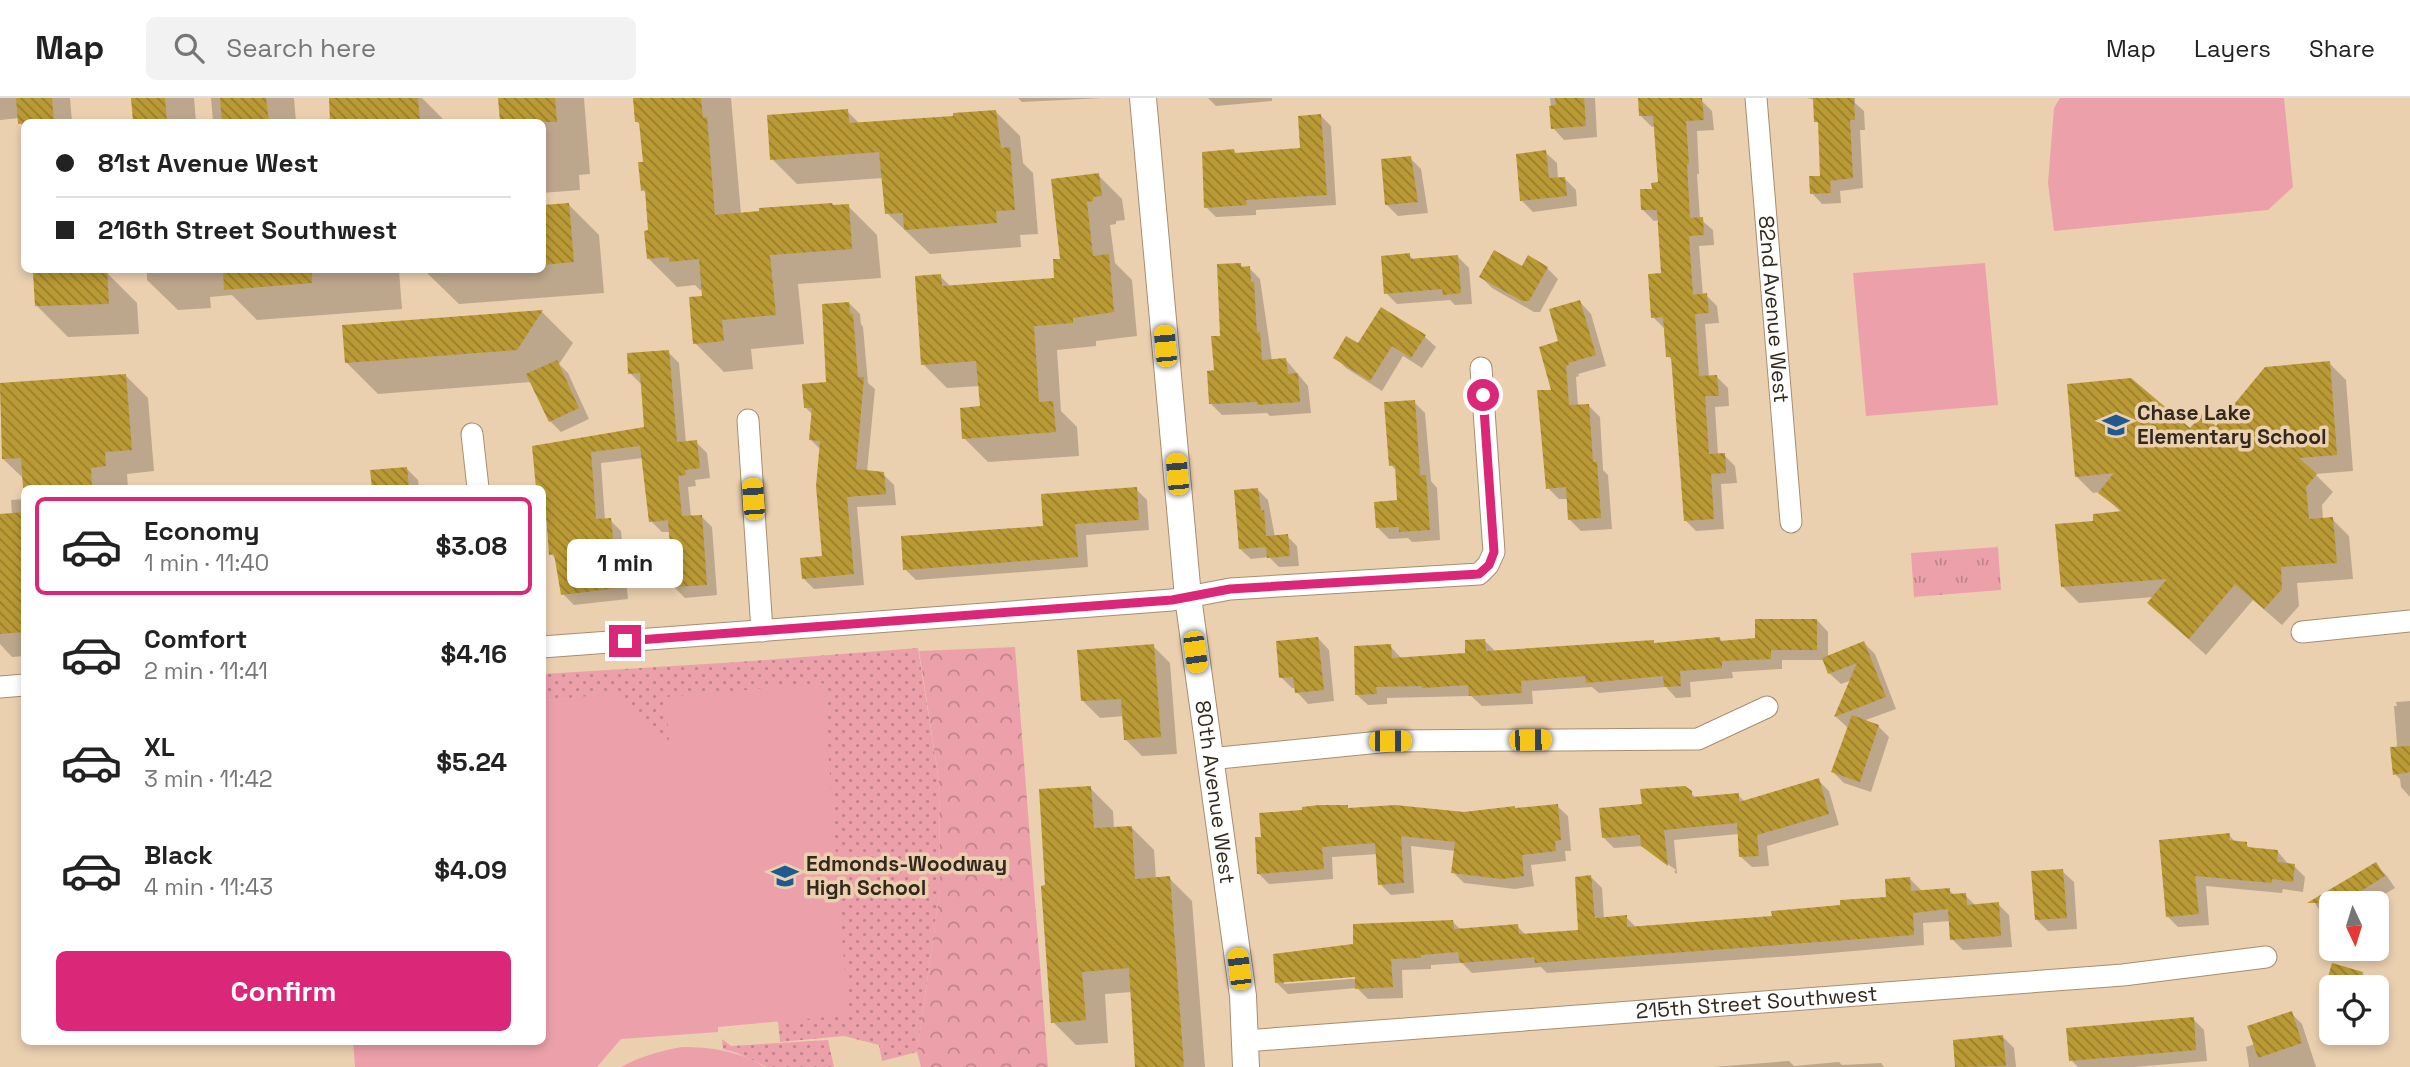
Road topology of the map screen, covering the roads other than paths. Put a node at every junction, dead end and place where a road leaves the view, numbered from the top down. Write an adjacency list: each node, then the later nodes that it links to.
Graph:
1 (1143, 98): 8 (street, 80th Avenue West)
2 (1756, 98): 7 (street, 82nd Avenue West)
3 (1481, 368): 8 (street)
4 (748, 420): 10 (street)
5 (472, 433): 6 (street)
6 (478, 485)
7 (1791, 522)
8 (1188, 597): 10 (street); 16 (street, 80th Avenue West)
9 (2410, 621): 11 (street)
10 (762, 631): 12 (street)
11 (2302, 632)
12 (546, 647)
13 (21, 685): 14 (street)
14 (0, 687)
15 (1767, 707): 16 (street)
16 (1209, 759): 18 (street, 80th Avenue West)
17 (2266, 957): 18 (street, 215th Street Southwest)
18 (1246, 1054)

